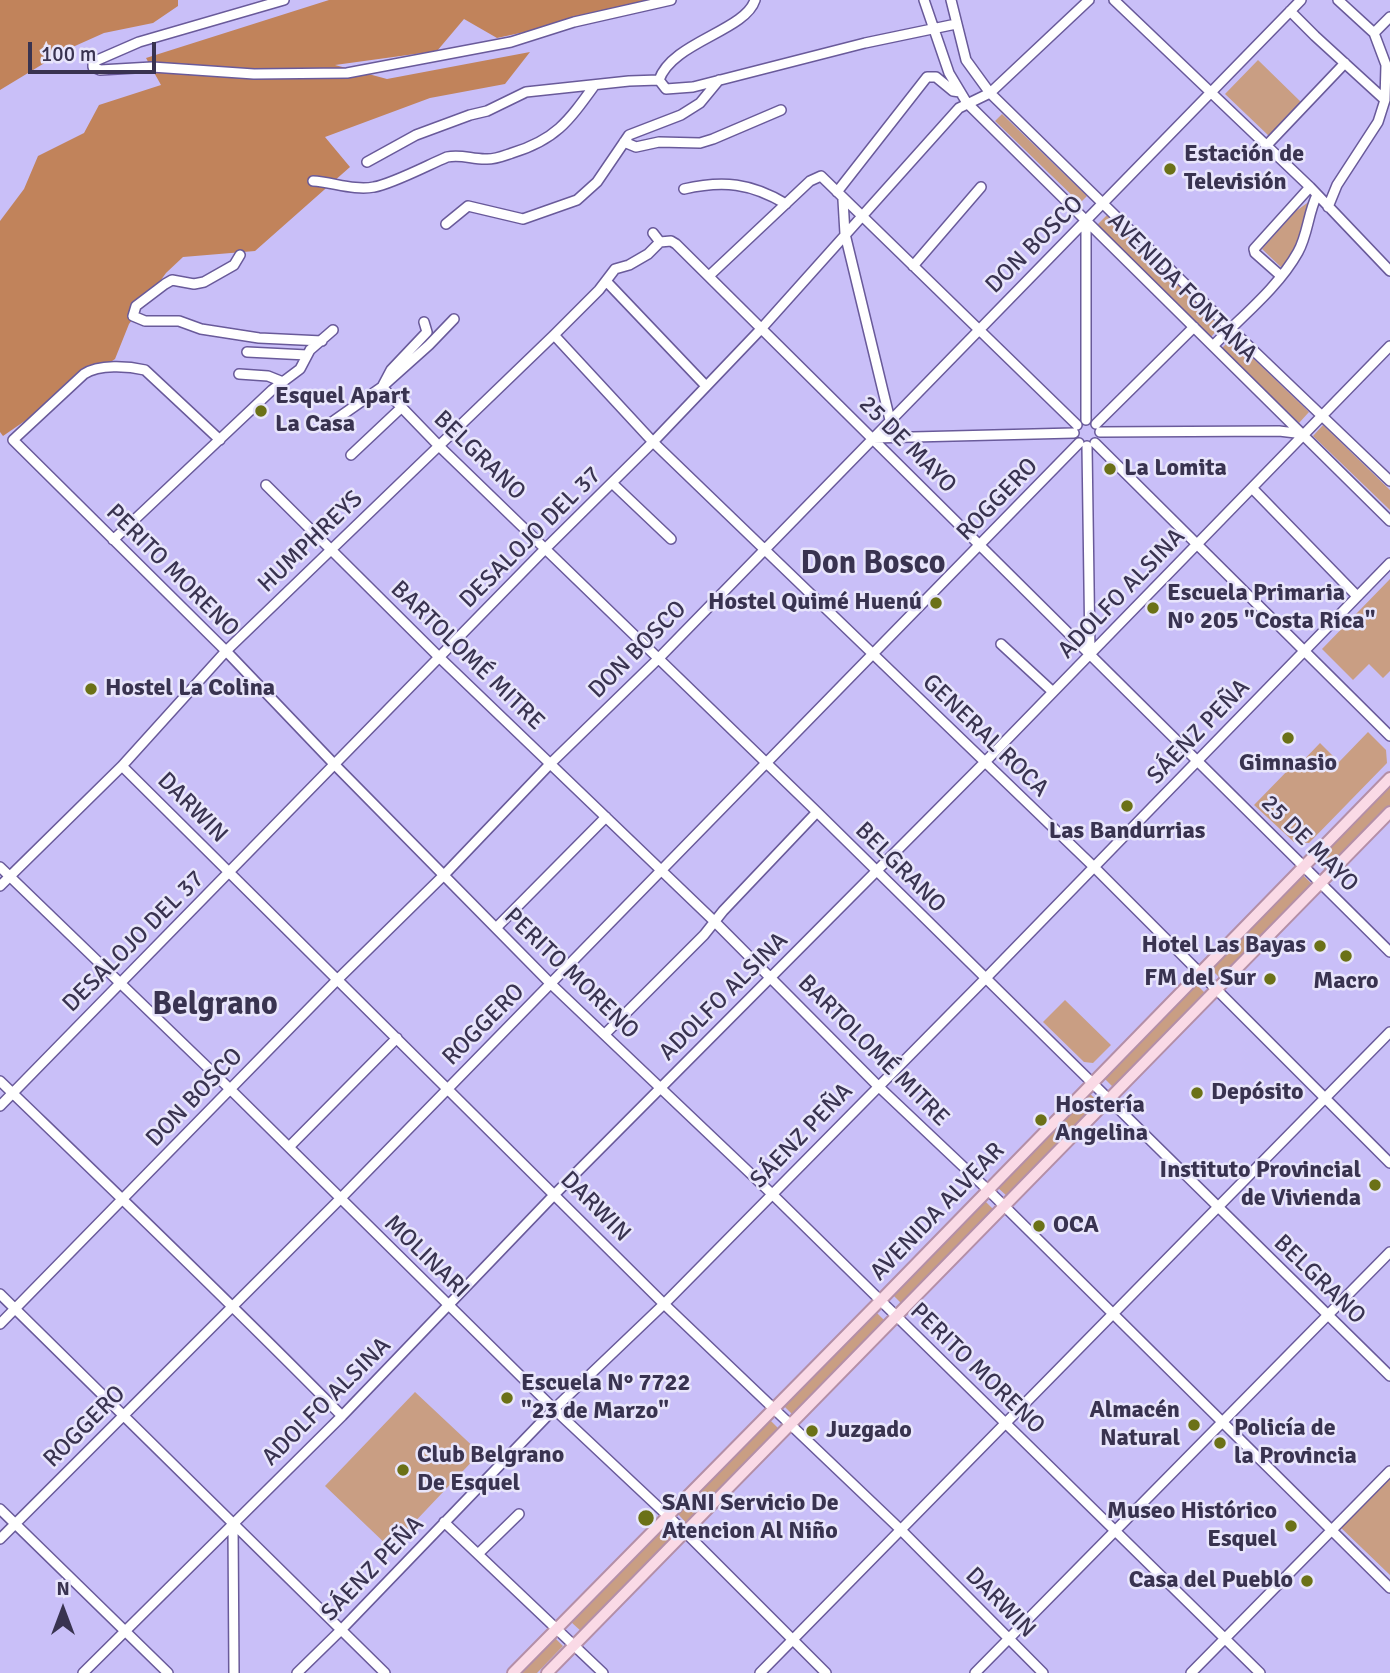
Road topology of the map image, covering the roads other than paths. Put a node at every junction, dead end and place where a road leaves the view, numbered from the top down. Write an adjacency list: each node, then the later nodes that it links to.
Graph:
1 (284, 0): 2 (street)
2 (671, 0)
3 (755, 0): 16 (street)
4 (924, 0): 13 (street, AVENIDA FONTANA)
5 (951, 0): 12 (street, AVENIDA FONTANA)
6 (1089, 0): 21 (street, DESALOJO DEL 37)
7 (1114, 0): 20 (street)
8 (1301, 0): 10 (street, DON BOSCO)
9 (1338, 0): 14 (street)
10 (1290, 11): 15 (street); 20 (street, DON BOSCO)
11 (1390, 17): 14 (street)
12 (956, 24): 13 (street); 21 (street, AVENIDA FONTANA)
13 (933, 29): 17 (street); 19 (street, AVENIDA FONTANA)
14 (1374, 33): 22 (street)
15 (1345, 63): 22 (street); 26 (street)
16 (659, 80): 17 (street); 18 (street)
17 (719, 80): 25 (street)
18 (594, 86): 27 (street); 28 (street)
19 (960, 92): 23 (street, AVENIDA FONTANA); 33 (street)
20 (1212, 92): 26 (street); 34 (street, DON BOSCO)
21 (990, 93): 23 (street, DESALOJO DEL 37); 34 (street, AVENIDA FONTANA)
22 (1385, 100): 36 (street)
23 (967, 103): 37 (street, DESALOJO DEL 37); 38 (street, AVENIDA FONTANA)
24 (781, 110): 25 (street)
25 (624, 142): 39 (street)
26 (1267, 145): 30 (street)
27 (367, 162)
28 (313, 181)
29 (981, 187): 44 (street)
30 (1310, 187): 32 (street); 47 (street)
31 (684, 189): 35 (street)
32 (1317, 195): 36 (street); 47 (street)
33 (840, 196): 35 (street); 37 (street); 41 (street)
34 (1103, 203): 38 (street, DON BOSCO); 52 (street, AVENIDA FONTANA)
35 (786, 204): 46 (street)
36 (1328, 207): 45 (street)
37 (860, 216): 41 (street, DESALOJO DEL 37); 44 (street)
38 (1086, 219): 51 (street, AVENIDA FONTANA); 55 (street, DON BOSCO); 69 (street)
39 (446, 224)
40 (653, 233): 42 (street)
41 (845, 234): 53 (street, DESALOJO DEL 37); 68 (street)
42 (660, 242): 46 (street, 25 DE MAYO); 48 (street, HUMPHREYS)
43 (240, 255): 57 (street)
44 (913, 266): 55 (street)
45 (1390, 271)
46 (709, 276): 53 (street, 25 DE MAYO)
47 (1281, 276): 52 (street)
48 (606, 281): 56 (street, HUMPHREYS); 64 (street)
49 (454, 319): 65 (street)
50 (424, 322): 65 (street)
51 (1194, 327): 58 (street, AVENIDA FONTANA); 71 (street)
52 (1230, 328): 58 (street); 67 (street, AVENIDA FONTANA)
53 (761, 329): 64 (street, DESALOJO DEL 37); 73 (street, 25 DE MAYO)
54 (333, 330): 57 (street)
55 (979, 330): 68 (street, DON BOSCO); 69 (street)
56 (554, 335): 75 (street, GENERAL ROCA); 77 (street, HUMPHREYS)
57 (321, 341): 61 (street)
58 (1213, 346): 72 (street, AVENIDA FONTANA)
59 (1390, 346): 67 (street, ADOLFO ALSINA)
60 (247, 352): 61 (street)
61 (307, 355): 63 (street)
62 (239, 374): 63 (street)
63 (283, 382): 74 (street)
64 (706, 386): 75 (street, DESALOJO DEL 37)
65 (382, 387): 66 (street, BELGRANO); 70 (street)
66 (402, 407): 77 (street, BELGRANO); 78 (street)
67 (1322, 416): 72 (street, ADOLFO ALSINA); 79 (street, AVENIDA FONTANA)
68 (890, 420): 73 (street, DON BOSCO)
69 (1079, 426): 71 (street); 73 (street); 76 (street)
70 (325, 427)
71 (1098, 428): 72 (street); 76 (street)
72 (1304, 434): 82 (street, ADOLFO ALSINA); 83 (street, AVENIDA FONTANA)
73 (873, 438): 86 (street, 25 DE MAYO); 89 (street, DON BOSCO)
74 (220, 440): 85 (street); 85 (street, PERITO MORENO)
75 (653, 442): 80 (street, DESALOJO DEL 37); 89 (street, GENERAL ROCA)
76 (1087, 444): 86 (street, ROGGERO); 87 (street); 97 (street)
77 (439, 446): 88 (street, BELGRANO); 90 (street, HUMPHREYS)
78 (351, 455)
79 (1390, 481)
80 (612, 483): 84 (street); 88 (street, DESALOJO DEL 37)
81 (266, 485): 90 (street, BARTOLOMÉ MITRE)
82 (1252, 489): 87 (street, ADOLFO ALSINA); 92 (street)
83 (1390, 521)
84 (671, 539)
85 (113, 540): 95 (street, PERITO MORENO)
86 (981, 546): 96 (street, ROGGERO); 97 (street, 25 DE MAYO)
87 (1196, 546): 94 (street); 97 (street, ADOLFO ALSINA)
88 (546, 548): 98 (street, DESALOJO DEL 37); 99 (street, BELGRANO)
89 (764, 548): 96 (street, GENERAL ROCA); 99 (street, DON BOSCO)
90 (331, 549): 95 (street, HUMPHREYS); 98 (street, BARTOLOMÉ MITRE)
91 (1390, 562): 92 (street, SÁENZ PEÑA)
92 (1357, 596): 94 (street, SÁENZ PEÑA)
93 (1001, 644): 100 (street)
94 (1306, 650): 101 (street); 102 (street, SÁENZ PEÑA)
95 (226, 652): 106 (street, PERITO MORENO); 107 (street, HUMPHREYS)
96 (873, 654): 103 (street, ROGGERO); 104 (street, GENERAL ROCA)
97 (1090, 654): 100 (street, ADOLFO ALSINA); 102 (street, 25 DE MAYO)
98 (440, 658): 105 (street, BARTOLOMÉ MITRE); 106 (street, DESALOJO DEL 37)
99 (659, 658): 103 (street, BELGRANO); 105 (street, DON BOSCO)
100 (1053, 692): 104 (street, ADOLFO ALSINA)
101 (1390, 736)
102 (1197, 761): 112 (street, 25 DE MAYO); 114 (street, SÁENZ PEÑA)
103 (766, 762): 109 (street, BELGRANO); 115 (street, ROGGERO)
104 (984, 763): 114 (street, GENERAL ROCA); 116 (street, ADOLFO ALSINA)
105 (550, 764): 111 (street, BARTOLOMÉ MITRE); 118 (street, DON BOSCO)
106 (335, 765): 117 (street, DESALOJO DEL 37); 118 (street, PERITO MORENO)
107 (121, 766): 117 (street, DARWIN); 119 (street, HUMPHREYS)
108 (1390, 778): 112 (main road, AVENIDA ALVEAR)
109 (817, 812): 116 (street, BELGRANO); 122 (street)
110 (1390, 812): 120 (main road, AVENIDA ALVEAR)
111 (606, 817): 115 (street, BARTOLOMÉ MITRE); 123 (street)
112 (1305, 866): 120 (street, 25 DE MAYO); 125 (main road, AVENIDA ALVEAR)
113 (0, 867): 119 (street, MOLINARI)
114 (1094, 867): 125 (street, GENERAL ROCA); 127 (street, SÁENZ PEÑA)
115 (661, 870): 122 (street, BARTOLOMÉ MITRE); 130 (street, ROGGERO)
116 (875, 871): 126 (street, ADOLFO ALSINA); 127 (street, BELGRANO)
117 (230, 873): 128 (street, DARWIN); 129 (street, DESALOJO DEL 37)
118 (444, 875): 123 (street, PERITO MORENO); 128 (street, DON BOSCO)
119 (9, 876): 121 (street, HUMPHREYS); 129 (street, MOLINARI)
120 (1322, 884): 124 (street, 25 DE MAYO); 131 (main road, AVENIDA ALVEAR)
121 (0, 886)
122 (715, 921): 126 (street, BARTOLOMÉ MITRE); 133 (street)
123 (496, 928): 130 (street, PERITO MORENO)
124 (1390, 952)
125 (1199, 975): 131 (street, GENERAL ROCA); 136 (main road, AVENIDA ALVEAR)
126 (772, 978): 137 (street, BARTOLOMÉ MITRE); 139 (street, ADOLFO ALSINA)
127 (985, 979): 136 (street, BELGRANO); 137 (street, SÁENZ PEÑA)
128 (337, 980): 134 (street, DARWIN); 140 (street, DON BOSCO)
129 (120, 983): 140 (street, MOLINARI); 141 (street, DESALOJO DEL 37)
130 (551, 984): 133 (street, PERITO MORENO); 138 (street, ROGGERO)
131 (1216, 990): 142 (street, GENERAL ROCA); 143 (main road, AVENIDA ALVEAR)
132 (1390, 1032): 142 (street)
133 (605, 1034): 139 (street, PERITO MORENO)
134 (397, 1038): 138 (street, DARWIN); 145 (street)
135 (0, 1081): 141 (street)
136 (1092, 1084): 143 (street, BELGRANO); 147 (main road, AVENIDA ALVEAR)
137 (878, 1086): 147 (street, BARTOLOMÉ MITRE); 148 (street, SÁENZ PEÑA)
138 (449, 1088): 149 (street, DARWIN); 150 (street, ROGGERO)
139 (661, 1088): 148 (street, PERITO MORENO); 149 (street, ADOLFO ALSINA)
140 (231, 1090): 145 (street, MOLINARI); 151 (street, DON BOSCO)
141 (13, 1093): 144 (street, DESALOJO DEL 37); 151 (street)
142 (1325, 1099): 146 (street, GENERAL ROCA); 153 (street)
143 (1109, 1100): 152 (main road, AVENIDA ALVEAR); 153 (street, BELGRANO)
144 (0, 1106)
145 (289, 1147): 150 (street, MOLINARI)
146 (1390, 1163)
147 (988, 1190): 152 (street, BARTOLOMÉ MITRE); 156 (main road, AVENIDA ALVEAR)
148 (772, 1194): 156 (street, PERITO MORENO); 157 (street, SÁENZ PEÑA)
149 (555, 1195): 157 (street, DARWIN); 159 (street, ADOLFO ALSINA)
150 (340, 1199): 158 (street, ROGGERO); 159 (street, MOLINARI)
151 (122, 1201): 158 (street); 160 (street, DON BOSCO)
152 (1002, 1206): 162 (street, BARTOLOMÉ MITRE); 163 (main road, AVENIDA ALVEAR)
153 (1218, 1208): 161 (street, BELGRANO); 162 (street)
154 (1390, 1252): 161 (street)
155 (0, 1294): 160 (street)
156 (880, 1301): 163 (street, PERITO MORENO); 166 (main road, AVENIDA ALVEAR)
157 (664, 1304): 166 (street, DARWIN); 167 (street, SÁENZ PEÑA)
158 (234, 1306): 168 (street); 169 (street, ROGGERO)
159 (449, 1306): 167 (street, MOLINARI); 168 (street, ADOLFO ALSINA)
160 (15, 1309): 164 (street, DON BOSCO); 169 (street)
161 (1328, 1315): 165 (street, BELGRANO); 170 (street)
162 (1114, 1316): 170 (street, BARTOLOMÉ MITRE); 171 (street)
163 (895, 1317): 171 (street, PERITO MORENO); 172 (main road, AVENIDA ALVEAR)
164 (0, 1324)
165 (1390, 1376)
166 (774, 1408): 172 (street, DARWIN); 176 (main road, AVENIDA ALVEAR)
167 (554, 1409): 176 (street, MOLINARI); 177 (street, SÁENZ PEÑA)
168 (342, 1416): 179 (street, ADOLFO ALSINA)
169 (123, 1417): 178 (street, ROGGERO); 179 (street)
170 (1223, 1422): 181 (street); 182 (street, BARTOLOMÉ MITRE)
171 (1006, 1423): 180 (street); 181 (street, PERITO MORENO)
172 (791, 1424): 180 (street, DARWIN); 183 (main road, AVENIDA ALVEAR)
173 (1390, 1471): 182 (street)
174 (0, 1509): 178 (street)
175 (519, 1514): 185 (street)
176 (668, 1517): 183 (street, MOLINARI); 187 (main road, AVENIDA ALVEAR)
177 (444, 1522): 185 (street); 188 (street, SÁENZ PEÑA)
178 (15, 1524): 184 (street, ROGGERO); 189 (street)
179 (233, 1524): 188 (street); 189 (street, ADOLFO ALSINA); 196 (street)
180 (901, 1530): 191 (street, DARWIN); 192 (street)
181 (1116, 1532): 190 (street, PERITO MORENO); 191 (street)
182 (1332, 1532): 186 (street, BARTOLOMÉ MITRE); 190 (street)
183 (685, 1533): 192 (street, MOLINARI); 193 (main road, AVENIDA ALVEAR)
184 (0, 1539)
185 (478, 1554): 187 (street)
186 (1390, 1588)
187 (558, 1628): 193 (street); 199 (main road, AVENIDA ALVEAR)
188 (341, 1630): 197 (street, SÁENZ PEÑA); 198 (street)
189 (123, 1632): 194 (street, ADOLFO ALSINA); 195 (street)
190 (1225, 1638): 206 (street); 207 (street, PERITO MORENO)
191 (1009, 1639): 204 (street); 205 (street, DARWIN)
192 (793, 1640): 202 (street); 203 (street, MOLINARI)
193 (575, 1645): 200 (main road, AVENIDA ALVEAR); 201 (street)
194 (83, 1673)
195 (167, 1673)
196 (234, 1673)
197 (297, 1673)
198 (385, 1673)
199 (513, 1673)
200 (547, 1673)
201 (603, 1673)
202 (760, 1673)
203 (826, 1673)
204 (975, 1673)
205 (1043, 1673)
206 (1191, 1673)
207 (1260, 1673)

